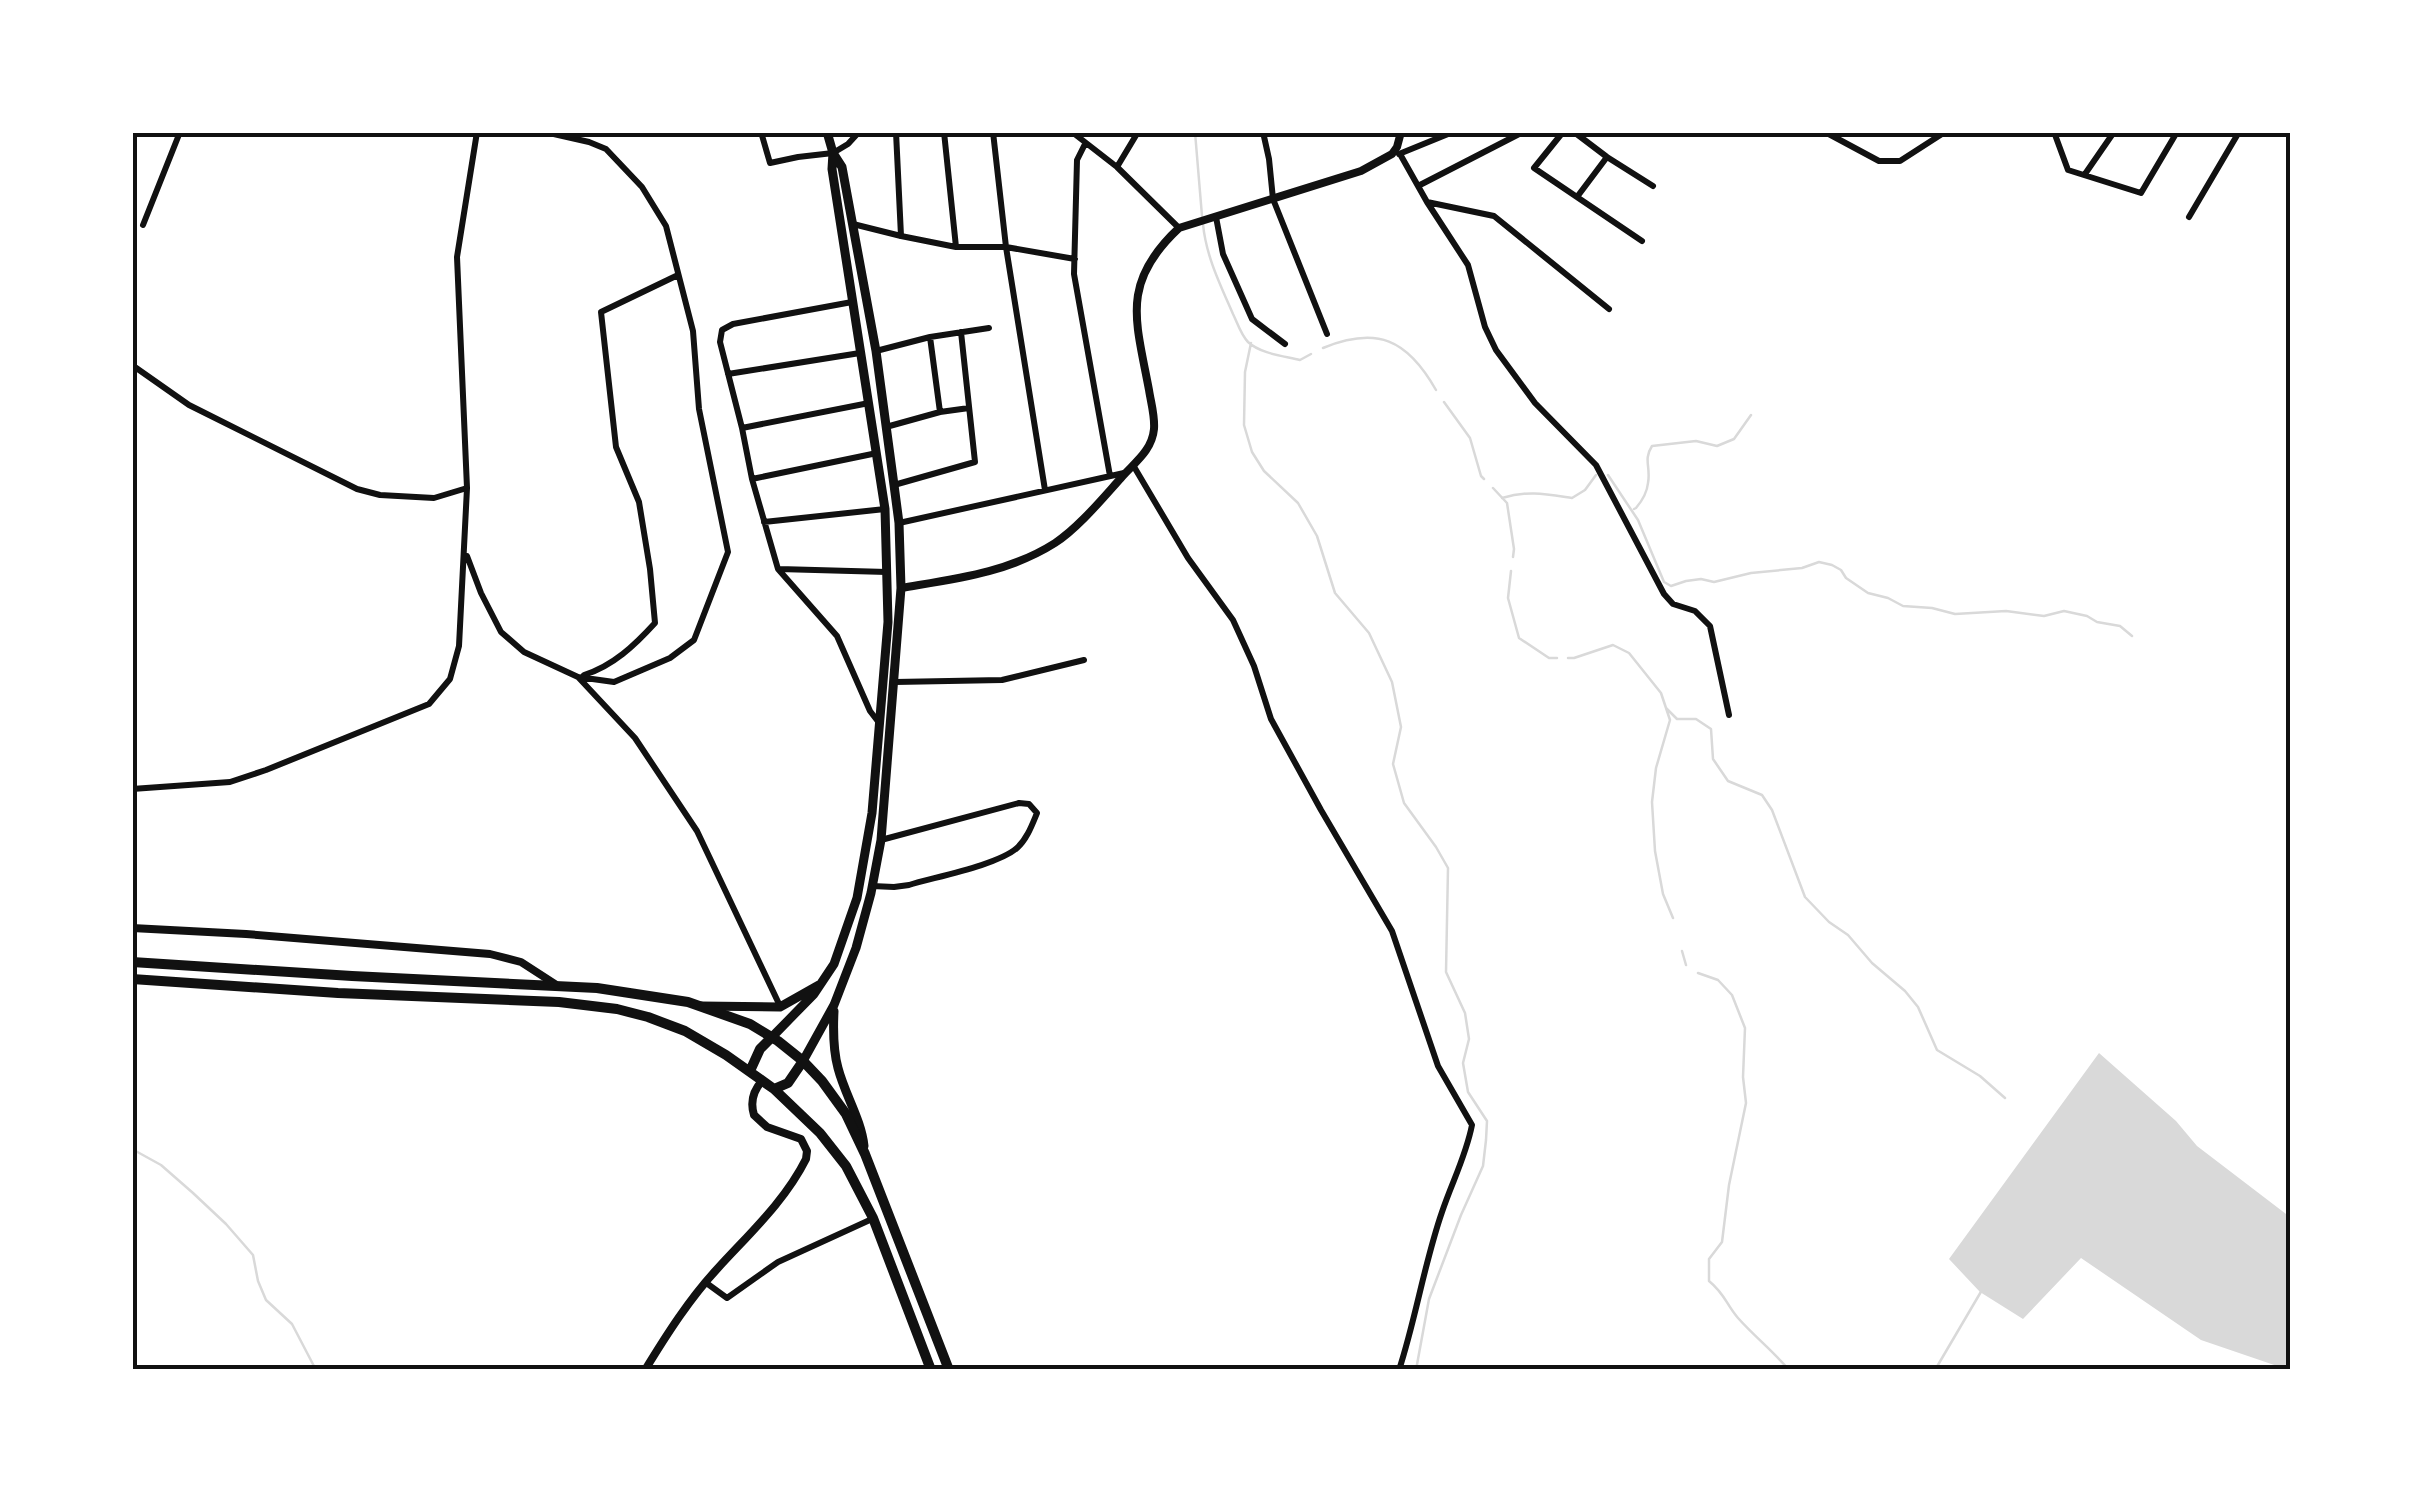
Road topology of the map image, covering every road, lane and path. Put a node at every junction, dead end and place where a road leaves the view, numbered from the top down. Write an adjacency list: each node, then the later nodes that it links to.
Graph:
1 (180, 132): 38 (street)
2 (476, 132): 68 (street)
3 (545, 132): 45 (street)
4 (761, 132): 26 (street)
5 (827, 132): 26 (main road)
6 (859, 132): 26 (street)
7 (896, 132): 40 (street)
8 (944, 132): 42 (street)
9 (993, 132): 43 (street)
10 (1072, 132): 24 (street)
11 (1138, 132): 28 (street)
12 (1263, 132): 33 (street)
13 (1401, 132): 25 (street)
14 (1454, 132): 25 (street)
15 (1524, 132): 30 (street)
16 (1563, 132): 32 (street)
17 (1574, 132): 27 (street)
18 (1826, 132): 19 (street)
19 (1945, 132)
20 (2054, 132): 29 (street)
21 (2114, 132): 29 (street)
22 (2177, 132): 29 (street)
23 (2240, 132): 35 (street)
24 (1085, 144): 28 (street); 44 (street)
25 (1399, 150): 30 (street); 33 (street)
26 (833, 153): 37 (main road); 46 (main road)
27 (1607, 158): 31 (street); 32 (street)
28 (1116, 166): 39 (street)
29 (2085, 174)
30 (1418, 186): 34 (street)
31 (1652, 186)
32 (1577, 197): 41 (street)
33 (1273, 200): 36 (street); 50 (street)
34 (1427, 202): 47 (street); 81 (street)
35 (2188, 217)
36 (1214, 218): 39 (street); 52 (street)
37 (853, 224): 40 (street); 53 (main road)
38 (144, 225)
39 (1179, 228): 63 (street)
40 (901, 236): 42 (street)
41 (1642, 241)
42 (956, 246): 43 (street)
43 (1006, 246): 44 (street); 69 (street)
44 (1074, 259): 65 (street)
45 (678, 275): 79 (street); 79 (street)
46 (852, 302): 54 (main road); 56 (street)
47 (1609, 309)
48 (989, 328): 49 (street)
49 (961, 332): 51 (street); 58 (street)
50 (1327, 334)
51 (930, 337): 53 (street); 59 (street)
52 (1285, 344)
53 (876, 351): 54 (main road); 60 (main road)
54 (862, 352): 56 (street); 57 (main road)
55 (132, 365): 68 (street)
56 (728, 374): 61 (street)
57 (869, 403): 61 (street); 62 (main road)
58 (969, 408): 59 (street); 67 (street)
59 (940, 412): 60 (street)
60 (886, 427): 67 (main road)
61 (742, 428): 66 (street)
62 (877, 452): 66 (street); 70 (main road)
63 (1134, 465): 64 (street); 105 (street)
64 (1126, 473): 65 (street); 76 (street)
65 (1110, 476): 69 (street)
66 (752, 479): 71 (street)
67 (894, 485): 72 (main road)
68 (467, 488): 73 (street)
69 (1044, 490): 72 (street)
70 (885, 509): 71 (street); 75 (main road)
71 (764, 522): 74 (street)
72 (899, 523): 76 (main road)
73 (465, 550): 79 (street); 83 (street)
74 (778, 570): 75 (street); 82 (street)
75 (888, 572): 77 (main road)
76 (901, 588): 77 (main road); 80 (main road)
77 (888, 590): 82 (main road)
78 (1084, 660): 80 (street)
79 (578, 677): 93 (street)
80 (895, 682): 84 (main road)
81 (1729, 716)
82 (881, 725): 90 (main road)
83 (132, 789)
84 (881, 840): 85 (main road); 85 (street)
85 (872, 886): 91 (main road)
86 (132, 928): 89 (street)
87 (132, 962): 89 (highway)
88 (132, 979): 96 (highway)
89 (554, 984): 92 (highway)
90 (821, 984): 93 (main road); 94 (main road)
91 (834, 1005): 95 (main road); 99 (main road)
92 (700, 1006): 93 (main road); 94 (highway)
93 (780, 1007)
94 (772, 1037): 95 (highway); 96 (highway)
95 (803, 1061): 98 (highway); 99 (highway)
96 (750, 1071): 97 (highway)
97 (762, 1081): 98 (highway); 101 (street)
98 (774, 1090): 100 (highway)
99 (865, 1154): 104 (highway)
100 (873, 1218): 101 (street); 103 (highway)
101 (705, 1282): 102 (street)
102 (645, 1370)
103 (931, 1370)
104 (948, 1370)
105 (1399, 1370)

